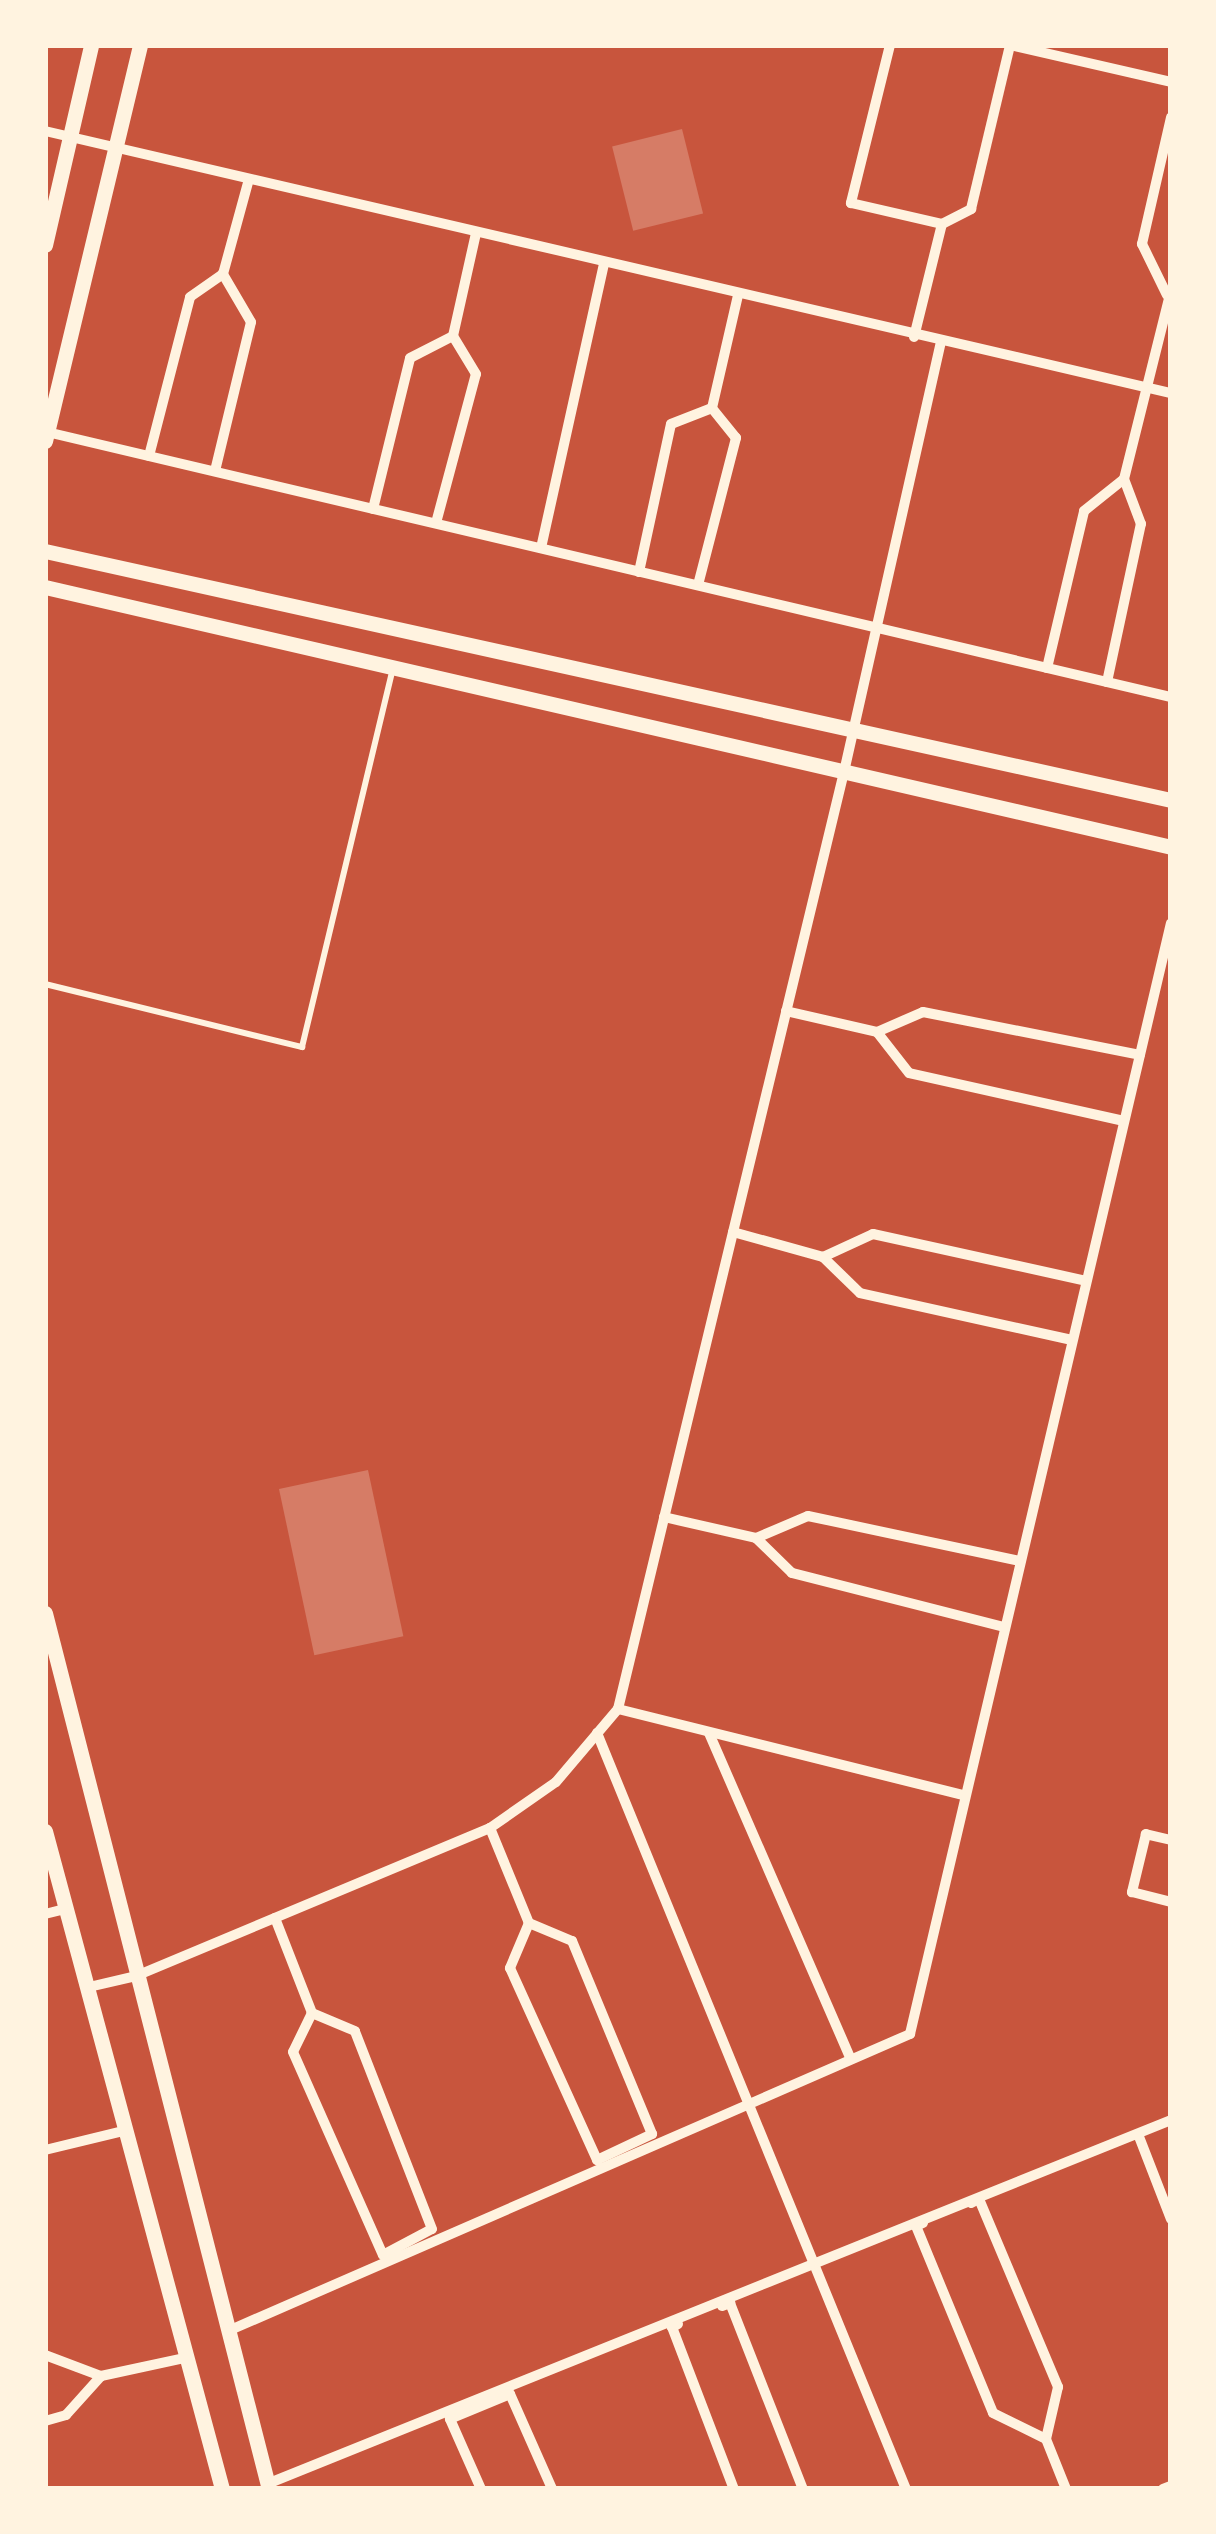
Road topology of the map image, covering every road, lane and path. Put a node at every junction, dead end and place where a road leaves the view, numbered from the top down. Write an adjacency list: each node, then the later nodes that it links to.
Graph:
1 (91, 45): 8 (street)
2 (140, 45): 9 (street)
3 (890, 45): 11 (street)
4 (1010, 45): 5 (street); 11 (street)
5 (1171, 82)
6 (1171, 117): 16 (street)
7 (45, 132): 8 (street)
8 (70, 137): 9 (street); 13 (street)
9 (116, 148): 10 (street); 24 (street)
10 (249, 180): 12 (street); 15 (street)
11 (942, 224): 19 (street)
12 (476, 233): 14 (street); 18 (street)
13 (45, 245)
14 (604, 263): 17 (street); 30 (street)
15 (223, 274): 25 (street); 26 (street)
16 (1169, 292): 21 (street)
17 (738, 295): 19 (street); 23 (street)
18 (452, 336): 28 (street); 29 (street)
19 (914, 336): 20 (street)
20 (941, 343): 21 (street); 35 (street)
21 (1146, 387): 22 (street); 27 (street)
22 (1171, 393)
23 (712, 408): 32 (street); 33 (street)
24 (46, 437): 25 (street)
25 (148, 456): 26 (street)
26 (215, 472): 28 (street)
27 (1124, 479): 37 (street); 38 (street)
28 (373, 509): 29 (street)
29 (436, 524): 30 (street)
30 (541, 548): 32 (street)
31 (45, 550): 40 (street)
32 (639, 572): 33 (street)
33 (698, 585): 35 (street)
34 (45, 588): 36 (street)
35 (876, 628): 37 (street); 40 (street)
36 (394, 668): 41 (street); 45 (lane)
37 (1048, 668): 38 (street)
38 (1107, 682): 39 (street)
39 (1171, 697)
40 (854, 727): 41 (street); 42 (street)
41 (844, 772): 43 (street); 46 (street)
42 (1171, 800)
43 (1171, 847)
44 (1171, 923): 48 (street)
45 (45, 984)
46 (786, 1011): 47 (street); 50 (street)
47 (877, 1032): 48 (street); 49 (street)
48 (1140, 1055): 49 (street)
49 (1124, 1122): 52 (street)
50 (733, 1232): 51 (street); 54 (street)
51 (823, 1256): 52 (street); 53 (street)
52 (1086, 1282): 53 (street)
53 (1072, 1340): 56 (street)
54 (664, 1517): 55 (street); 59 (street)
55 (756, 1538): 56 (street); 58 (street)
56 (1019, 1561): 58 (street)
57 (45, 1613): 71 (street)
58 (1004, 1627): 62 (street)
59 (618, 1709): 60 (street); 61 (street)
60 (598, 1733): 63 (street); 75 (street)
61 (709, 1733): 62 (street); 74 (street)
62 (964, 1795): 74 (street)
63 (490, 1828): 69 (street); 70 (street)
64 (45, 1831): 67 (street)
65 (1171, 1840): 66 (street)
66 (1171, 1902)
67 (65, 1909): 68 (street); 72 (street)
68 (45, 1914)
69 (275, 1918): 71 (street); 73 (street)
70 (530, 1922): 70 (street)
71 (136, 1976): 72 (street); 82 (street)
72 (89, 1987): 77 (street)
73 (312, 2014): 73 (street)
74 (850, 2058): 75 (street)
75 (747, 2103): 81 (street); 82 (street)
76 (1171, 2120): 78 (street)
77 (123, 2132): 79 (street); 84 (street)
78 (1138, 2134): 80 (street); 81 (street)
79 (45, 2150)
80 (1171, 2219)
81 (813, 2265): 89 (street); 95 (street)
82 (228, 2330): 89 (street)
83 (45, 2356): 85 (street)
84 (185, 2358): 85 (street); 90 (street)
85 (101, 2376): 86 (street)
86 (45, 2420)
87 (1046, 2439): 87 (street); 96 (street)
88 (1171, 2486): 97 (street)
89 (268, 2487)
90 (222, 2489)
91 (481, 2489): 92 (street)
92 (552, 2489)
93 (734, 2489): 94 (street)
94 (804, 2489)
95 (906, 2489)
96 (1066, 2489)
97 (1163, 2489)

